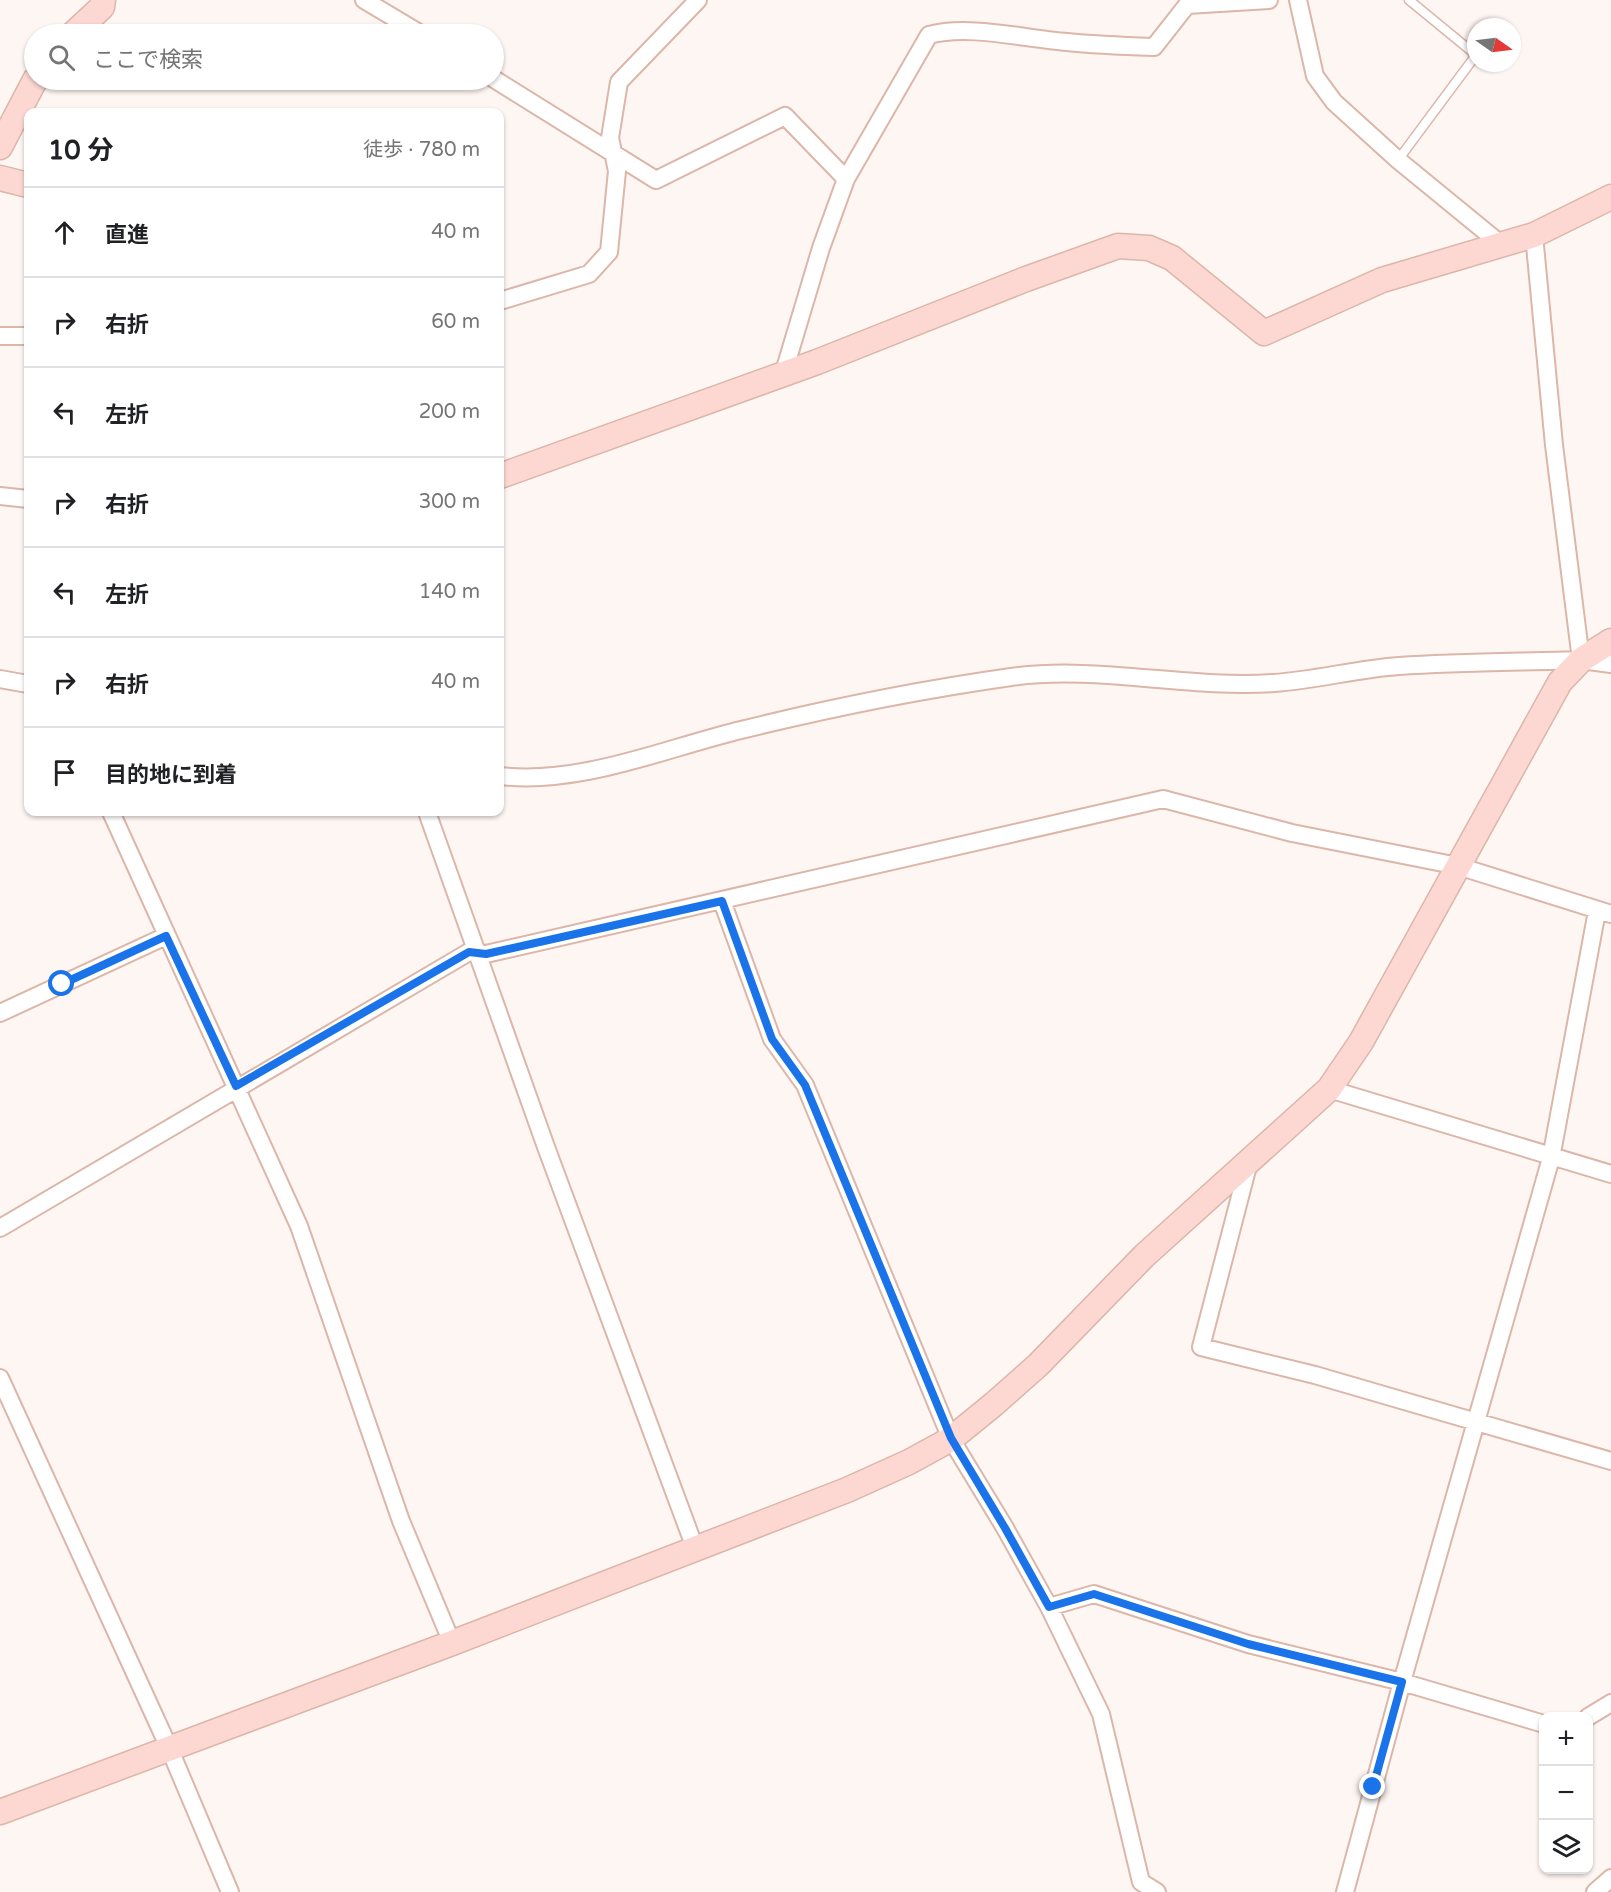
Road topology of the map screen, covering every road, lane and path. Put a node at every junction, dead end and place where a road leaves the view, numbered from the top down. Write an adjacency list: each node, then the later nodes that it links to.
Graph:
1 (103, 0): 7 (street)
2 (364, 0): 8 (street)
3 (698, 0): 14 (street)
4 (1269, 0): 17 (street)
5 (1299, 0): 15 (street)
6 (1409, 0): 9 (lane)
7 (84, 24)
8 (404, 24)
9 (1467, 48)
10 (1467, 67): 15 (lane)
11 (504, 85): 14 (street)
12 (30, 90): 13 (street)
13 (0, 147)
14 (614, 156): 17 (street); 22 (street)
15 (1398, 160): 21 (street)
16 (0, 178): 18 (street)
17 (846, 179): 25 (street)
18 (24, 184)
19 (1611, 197): 20 (street)
20 (1534, 235): 21 (street); 30 (street)
21 (1503, 246): 25 (street)
22 (504, 301)
23 (0, 336): 24 (street)
24 (24, 336)
25 (783, 375): 26 (street)
26 (504, 475)
27 (0, 496): 28 (street)
28 (24, 499)
29 (1611, 641): 30 (street)
30 (1581, 660): 31 (street); 34 (street); 37 (street)
31 (1611, 664)
32 (0, 679): 33 (street)
33 (24, 683)
34 (504, 776)
35 (113, 816): 40 (street)
36 (428, 816): 41 (street)
37 (1458, 866): 38 (street); 39 (street); 44 (street)
38 (722, 901): 41 (street); 51 (street)
39 (1604, 912): 45 (street)
40 (166, 936): 42 (street); 43 (street)
41 (479, 953): 43 (street); 53 (street)
42 (0, 1013)
43 (236, 1086): 48 (street); 55 (street)
44 (1329, 1089): 45 (street); 46 (street)
45 (1551, 1158): 47 (street); 50 (street)
46 (1250, 1160): 50 (street); 51 (street)
47 (1611, 1174)
48 (0, 1228)
49 (0, 1378): 60 (street)
50 (1475, 1423): 52 (street); 56 (street)
51 (951, 1438): 53 (street); 54 (street)
52 (1611, 1461)
53 (695, 1548): 55 (street)
54 (1049, 1607): 56 (street); 64 (street)
55 (452, 1643): 60 (street)
56 (1402, 1682): 59 (street); 65 (street)
57 (1611, 1703): 58 (street)
58 (1593, 1715)
59 (1539, 1723)
60 (170, 1750): 61 (street); 63 (street)
61 (0, 1812)
62 (1611, 1878): 66 (street)
63 (230, 1892)
64 (1157, 1892)
65 (1345, 1892)
66 (1594, 1892)

